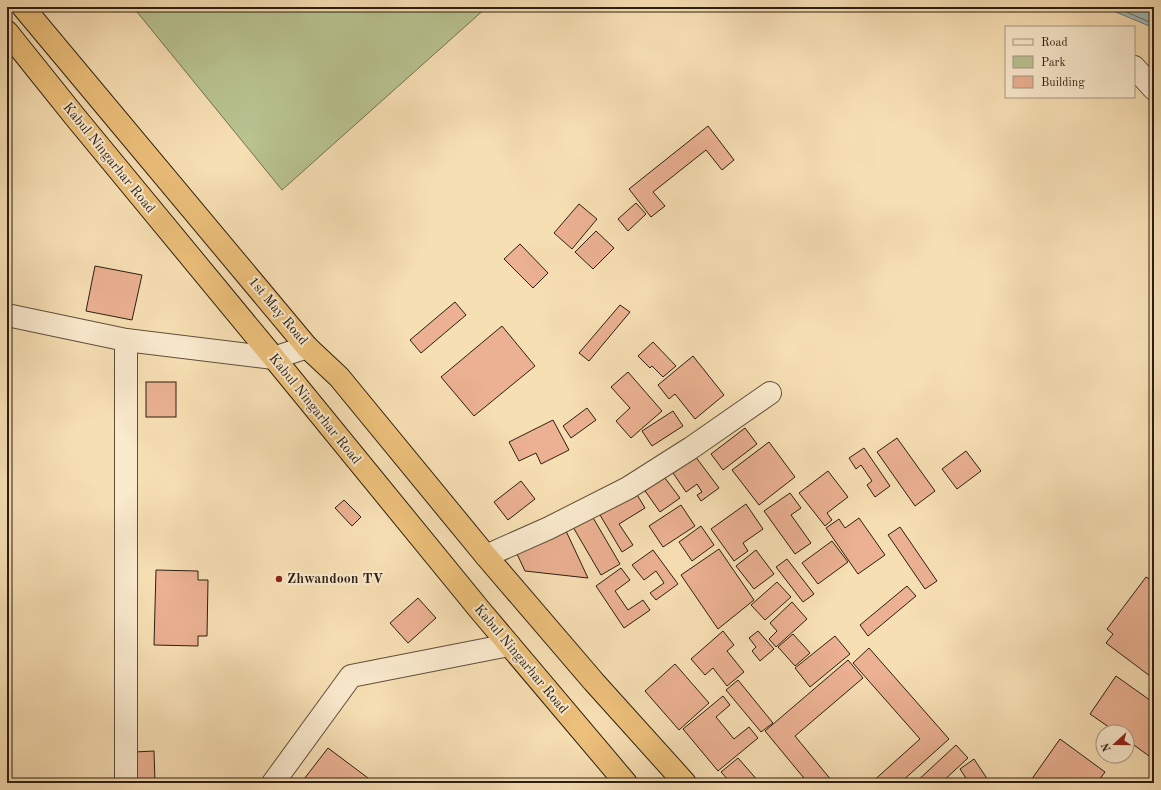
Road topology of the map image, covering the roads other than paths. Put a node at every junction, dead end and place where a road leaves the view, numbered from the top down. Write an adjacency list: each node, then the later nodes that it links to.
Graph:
1 (23, 7): 5 (highway, Kabul Ningarhar Road)
2 (7, 32): 9 (highway, Kabul Ningarhar Road)
3 (1135, 68): 4 (street)
4 (1154, 89)
5 (220, 243): 8 (highway, 1st May Road)
6 (7, 315): 7 (street)
7 (126, 340): 9 (street); 13 (street)
8 (307, 347): 9 (street); 11 (highway, 1st May Road)
9 (274, 358): 12 (highway, Kabul Ningarhar Road)
10 (770, 393): 11 (street)
11 (486, 556): 16 (highway)
12 (509, 645): 14 (street); 15 (highway, Kabul Ningarhar Road)
13 (126, 783)
14 (273, 783)
15 (626, 783)
16 (685, 783)

